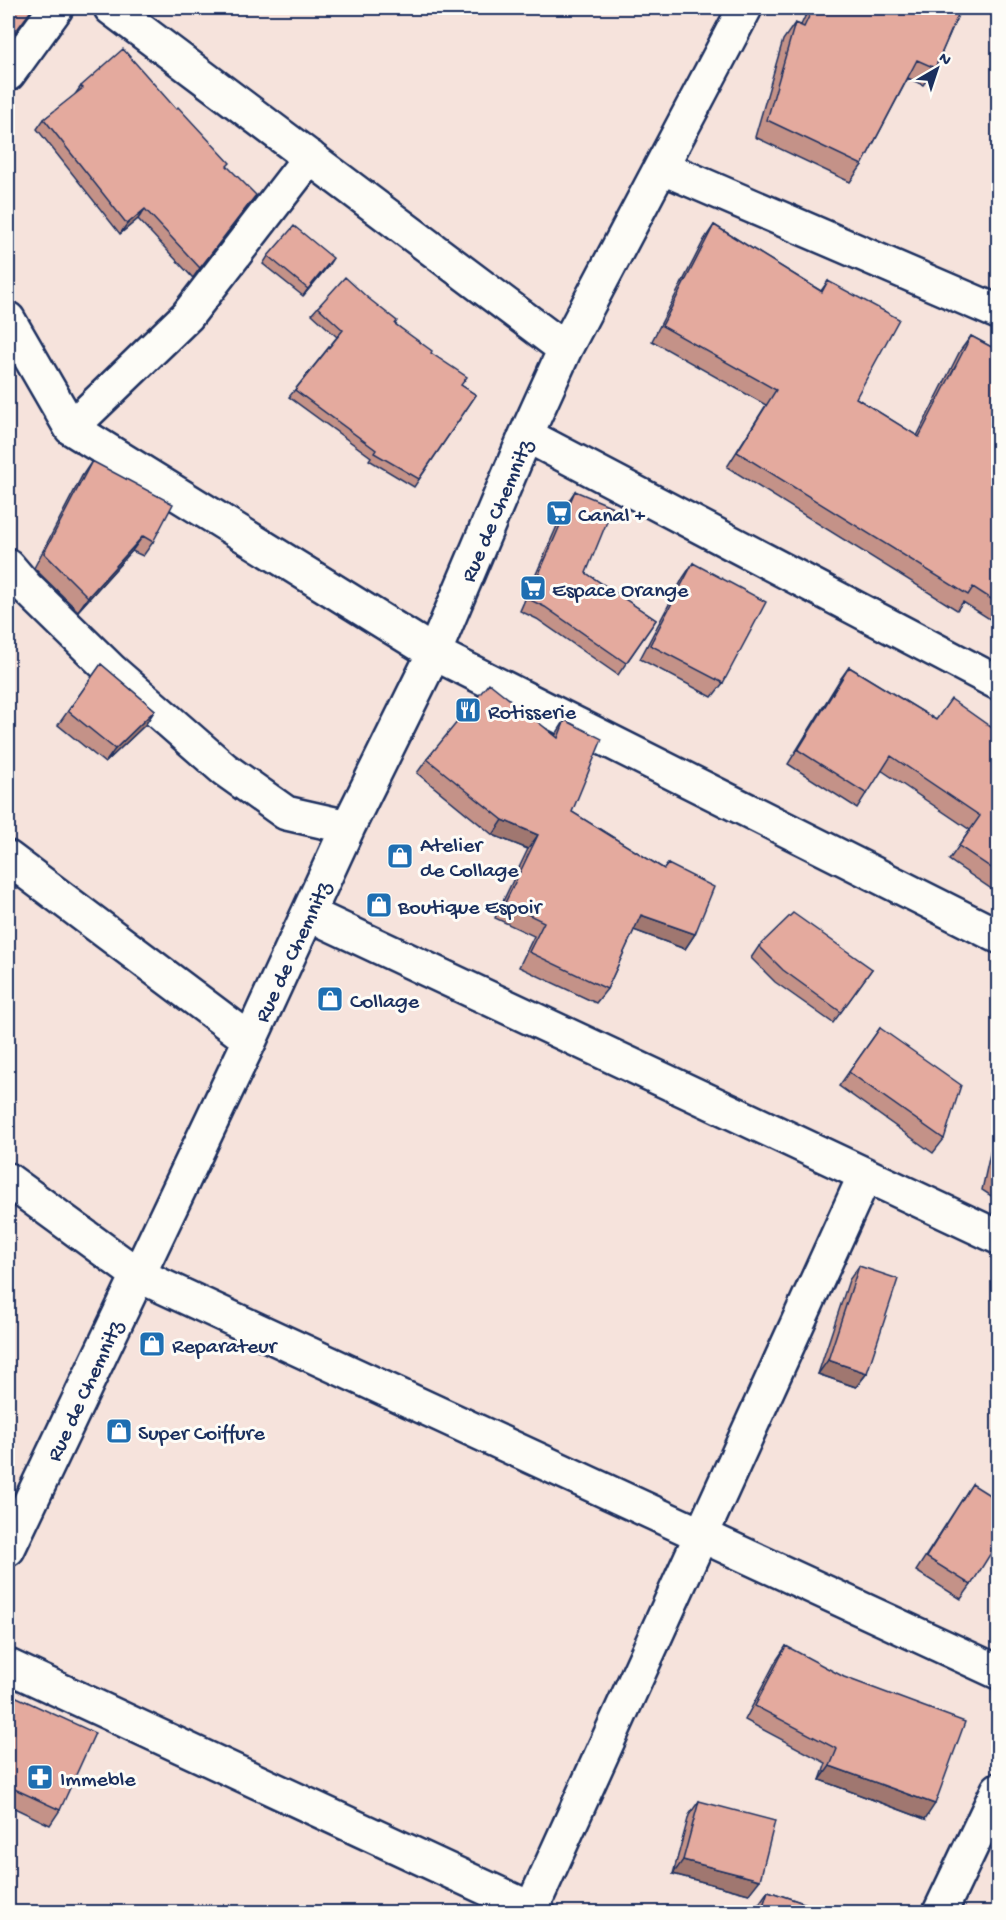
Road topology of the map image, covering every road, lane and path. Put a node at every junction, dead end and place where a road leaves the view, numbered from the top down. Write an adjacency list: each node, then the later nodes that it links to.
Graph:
1 (56, 8): 4 (street)
2 (111, 8): 5 (street)
3 (745, 8): 6 (street, Rue de Chemnitz)
4 (8, 74)
5 (310, 157): 9 (street); 10 (street)
6 (661, 167): 7 (street); 9 (street, Rue de Chemnitz)
7 (999, 312)
8 (8, 319): 10 (street)
9 (565, 349): 11 (street, Rue de Chemnitz)
10 (71, 428): 13 (street)
11 (526, 435): 13 (street, Rue de Chemnitz); 14 (street)
12 (8, 566): 15 (street)
13 (434, 653): 15 (street, Rue de Chemnitz); 18 (street)
14 (999, 682)
15 (348, 827): 17 (street, Rue de Chemnitz)
16 (8, 858): 19 (street)
17 (309, 914): 19 (street, Rue de Chemnitz); 20 (street)
18 (999, 936)
19 (250, 1040): 23 (street, Rue de Chemnitz)
20 (865, 1175): 22 (street); 24 (street)
21 (8, 1180): 23 (street)
22 (999, 1237)
23 (138, 1275): 24 (street); 25 (street, Rue de Chemnitz)
24 (701, 1536): 27 (street); 29 (street)
25 (9, 1542)
26 (8, 1666): 29 (street)
27 (999, 1671)
28 (999, 1790): 30 (street)
29 (533, 1911)
30 (940, 1912)

